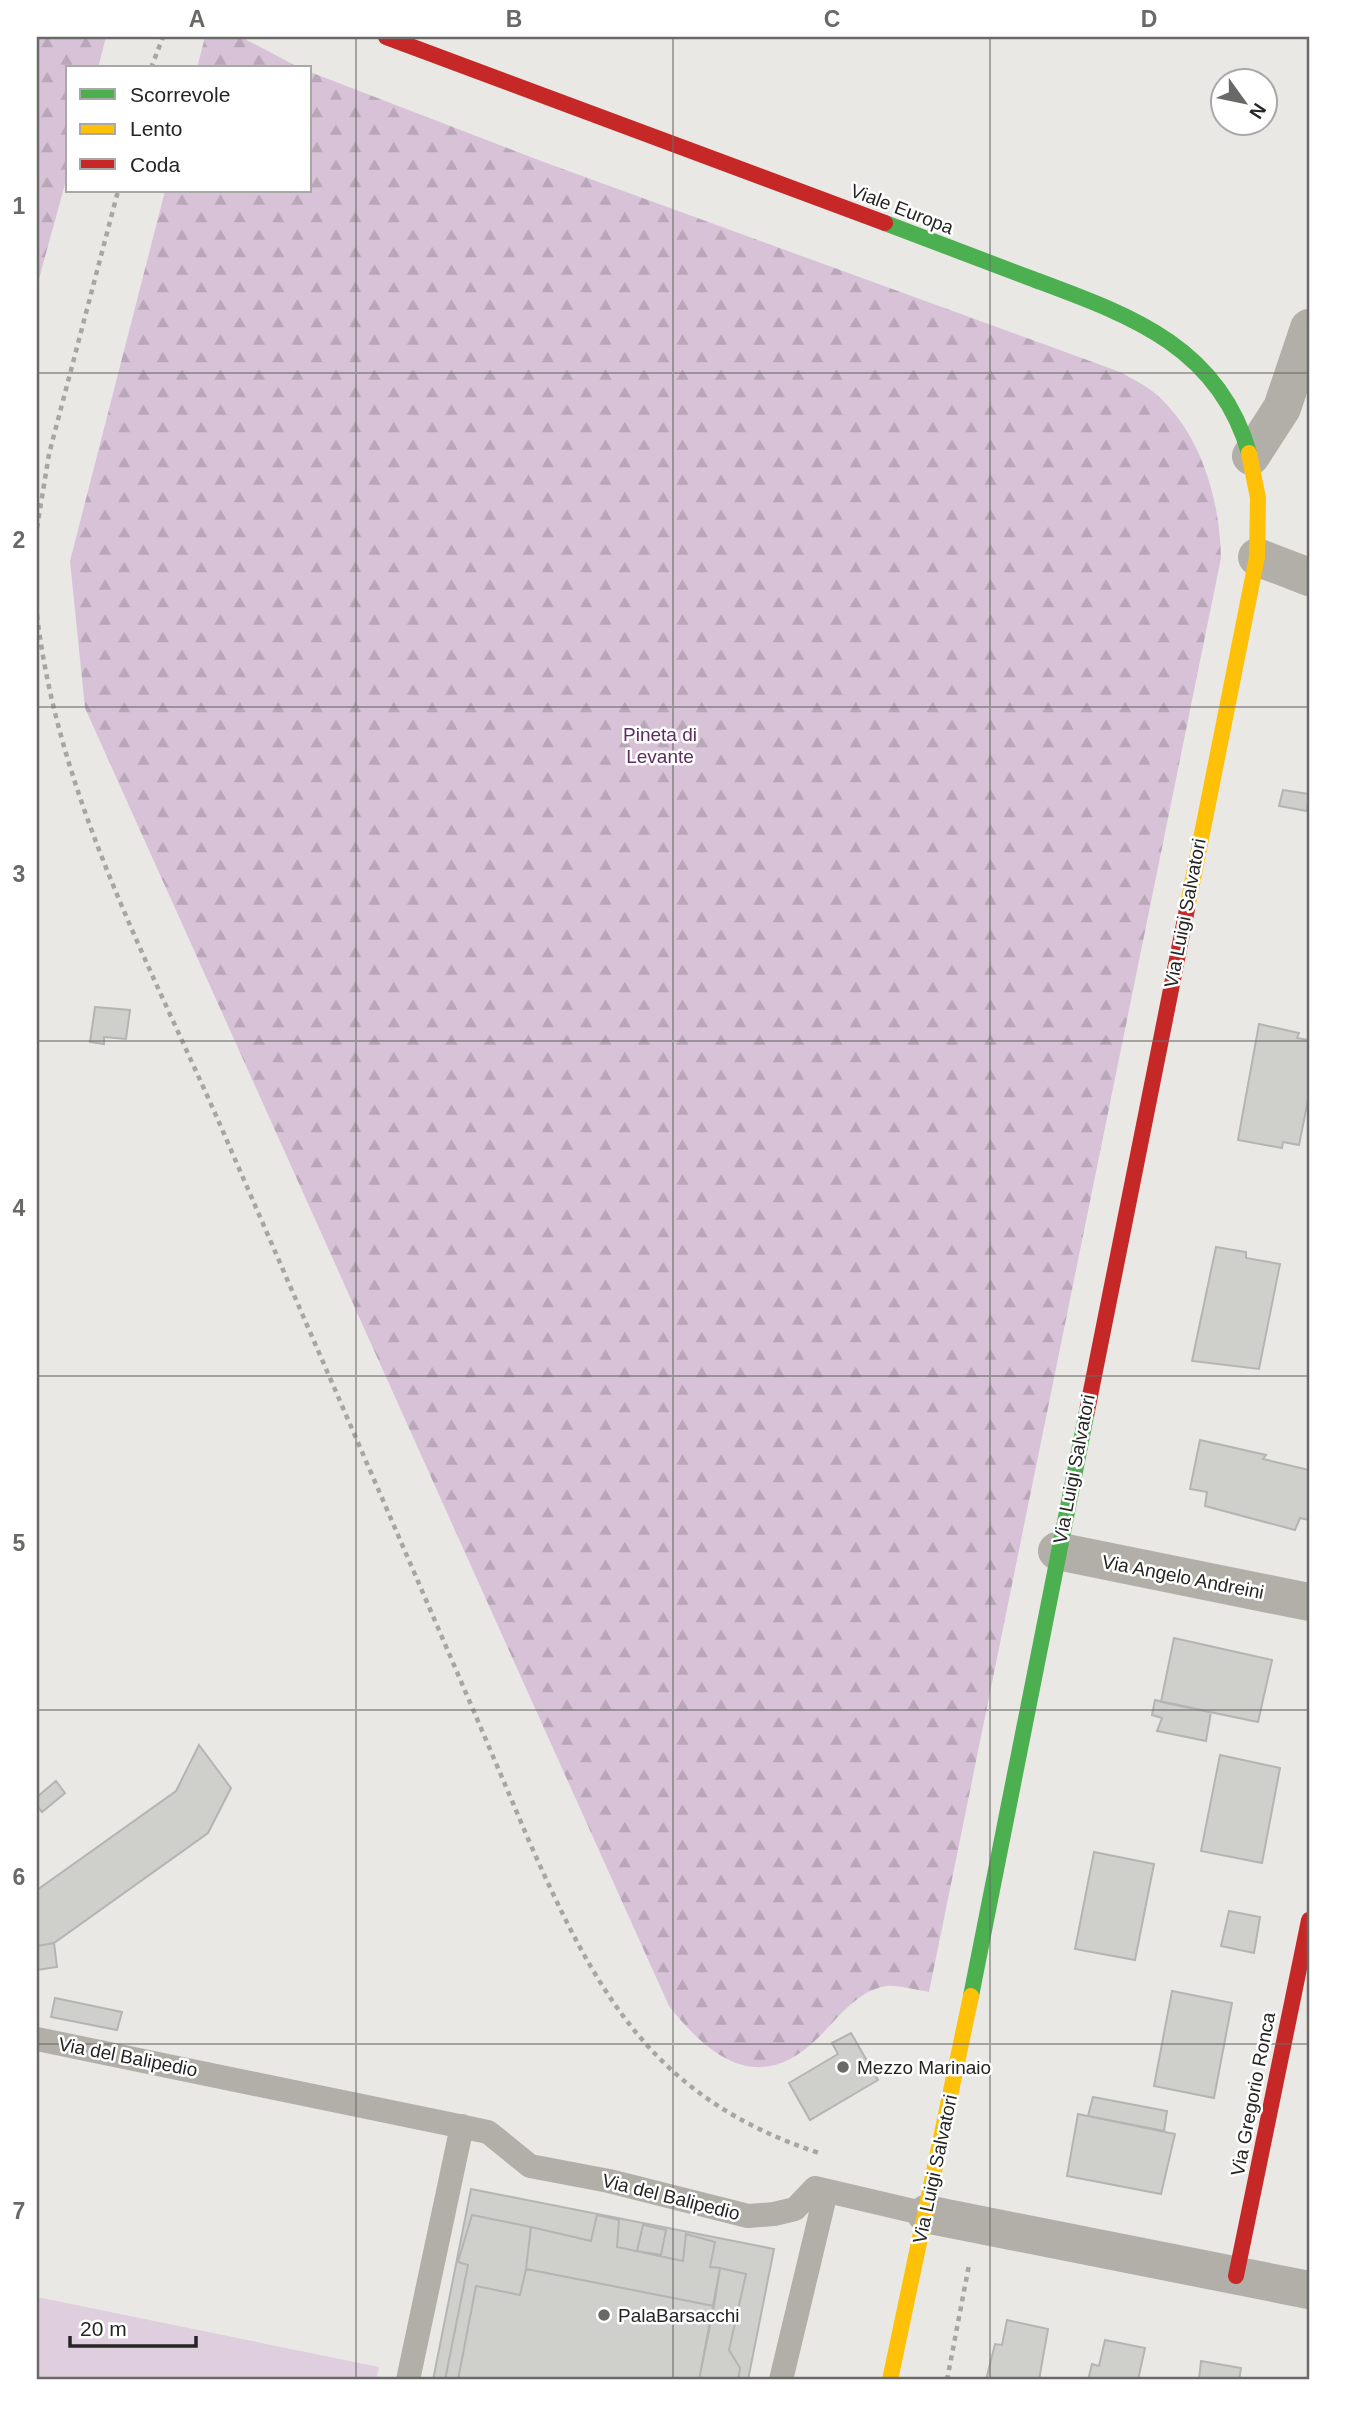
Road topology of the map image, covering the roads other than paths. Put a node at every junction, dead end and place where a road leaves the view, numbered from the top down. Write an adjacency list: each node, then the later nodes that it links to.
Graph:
1 (386, 37): 3 (street, Viale Europa)
2 (1309, 328): 3 (street)
3 (1251, 456): 4 (street, Viale Europa)
4 (1257, 557): 5 (street); 6 (street, Via Luigi Salvatori)
5 (1309, 577)
6 (1057, 1551): 7 (street, Via Angelo Andreini); 12 (street, Via Luigi Salvatori)
7 (1309, 1602)
8 (1309, 1920): 13 (street, Via Gregorio Ronca)
9 (37, 2039): 10 (lane, Via del Balipedio)
10 (462, 2126): 11 (lane, Via del Balipedio); 15 (lane)
11 (826, 2192): 12 (lane); 16 (lane)
12 (926, 2214): 13 (street); 17 (street, Via Luigi Salvatori)
13 (1236, 2276): 14 (street)
14 (1309, 2290)
15 (408, 2380)
16 (781, 2380)
17 (890, 2380)

